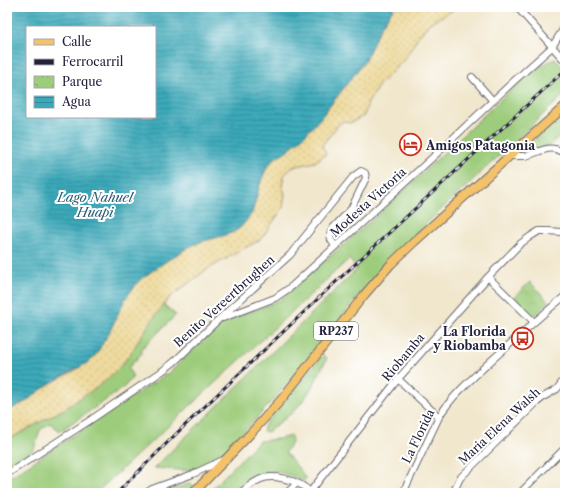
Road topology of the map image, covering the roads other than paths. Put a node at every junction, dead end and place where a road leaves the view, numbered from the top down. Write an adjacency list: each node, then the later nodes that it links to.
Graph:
1 (517, 7): 3 (street)
2 (565, 26): 3 (street, Modesta Victoria)
3 (552, 47): 4 (street); 6 (street, Modesta Victoria)
4 (565, 60)
5 (472, 77): 6 (street)
6 (493, 101): 13 (street, Modesta Victoria)
7 (565, 106): 10 (main road, RP237)
8 (565, 146): 9 (street)
9 (560, 151): 10 (street); 11 (street)
10 (508, 156): 22 (main road, RP237)
11 (565, 156)
12 (565, 233): 14 (street, Riobamba)
13 (335, 246): 16 (street, Modesta Victoria); 16 (street, Benito Vereertbrughen)
14 (488, 276): 17 (street); 18 (street, Riobamba)
15 (565, 296): 17 (street, La Florida)
16 (218, 320): 23 (street, Benito Vereertbrughen)
17 (534, 322): 20 (street, La Florida)
18 (398, 378): 20 (street); 33 (street, Riobamba)
19 (565, 378): 27 (street, Maria Elena Walsh)
20 (439, 418): 34 (street, La Florida)
21 (565, 448): 37 (street)
22 (226, 459): 24 (street); 26 (main road, RP237)
23 (7, 474)
24 (193, 474): 26 (street); 28 (street)
25 (297, 483): 31 (street); 32 (street); 33 (street)
26 (202, 484): 29 (main road, RP237); 30 (street)
27 (456, 486): 35 (street, Maria Elena Walsh); 36 (street)
28 (146, 493)
29 (192, 493)
30 (198, 493)
31 (240, 493)
32 (287, 493)
33 (311, 493)
34 (403, 493)
35 (453, 493)
36 (459, 493)
37 (520, 493)

